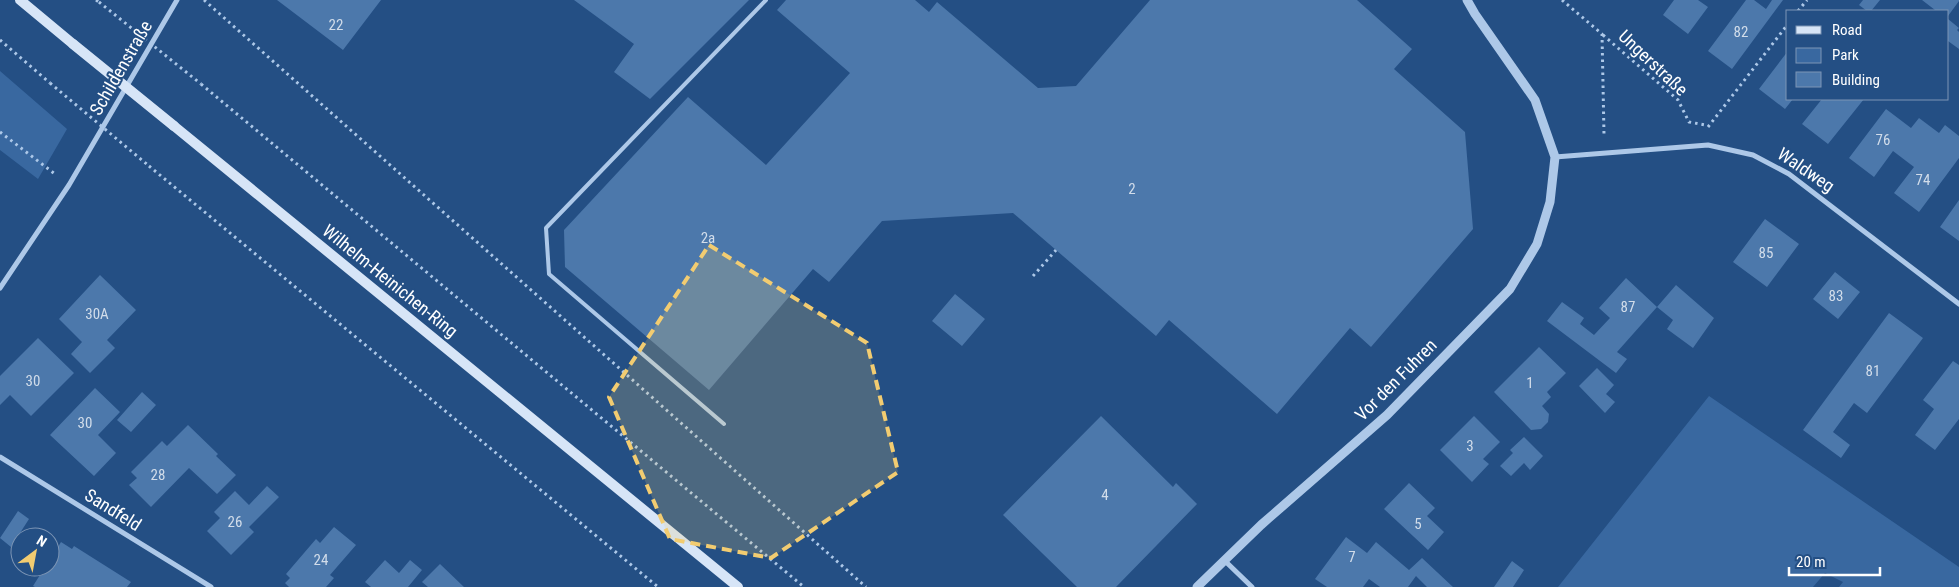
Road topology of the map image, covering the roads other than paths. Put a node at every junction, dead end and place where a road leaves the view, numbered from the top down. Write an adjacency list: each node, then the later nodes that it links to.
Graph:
1 (20, 0): 12 (main road, Wilhelm-Heinichen-Ring, bridge)
2 (177, 0): 6 (street, Schildenstraße)
3 (766, 0): 8 (lane)
4 (1467, 0): 5 (street)
5 (1555, 157): 7 (street, Waldweg); 10 (street, Vor den Fuhren)
6 (0, 288)
7 (1959, 304)
8 (724, 424)
9 (0, 457): 11 (street, Sandfeld)
10 (1224, 559): 13 (street, Vor den Fuhren); 14 (street)
11 (211, 587)
12 (738, 587)
13 (1197, 587)
14 (1252, 587)

